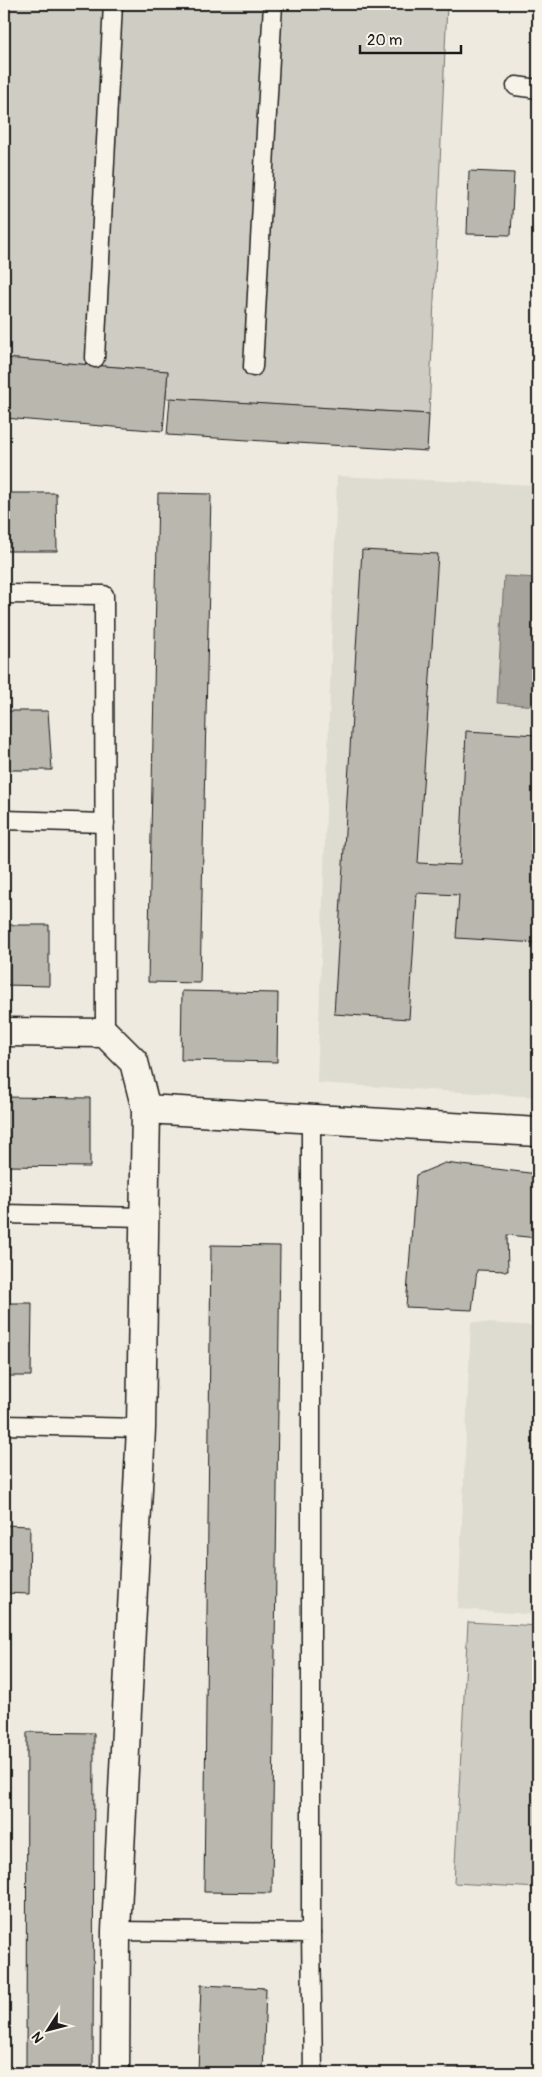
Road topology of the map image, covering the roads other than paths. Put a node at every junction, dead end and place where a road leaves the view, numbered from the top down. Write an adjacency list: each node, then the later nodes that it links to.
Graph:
1 (113, 4): 5 (lane)
2 (273, 4): 6 (lane)
3 (516, 86): 4 (lane)
4 (538, 89)
5 (95, 358)
6 (253, 366)
7 (4, 594): 9 (lane)
8 (4, 820): 9 (lane)
9 (105, 823): 11 (lane)
10 (4, 1032): 11 (street)
11 (105, 1032): 12 (street)
12 (146, 1110): 13 (street); 16 (street)
13 (311, 1119): 14 (street); 20 (lane)
14 (538, 1132)
15 (4, 1214): 16 (lane)
16 (144, 1217): 18 (street)
17 (4, 1425): 18 (lane)
18 (141, 1428): 19 (street)
19 (116, 1931): 20 (lane); 21 (street)
20 (311, 1933): 22 (lane)
21 (115, 2073)
22 (313, 2073)

